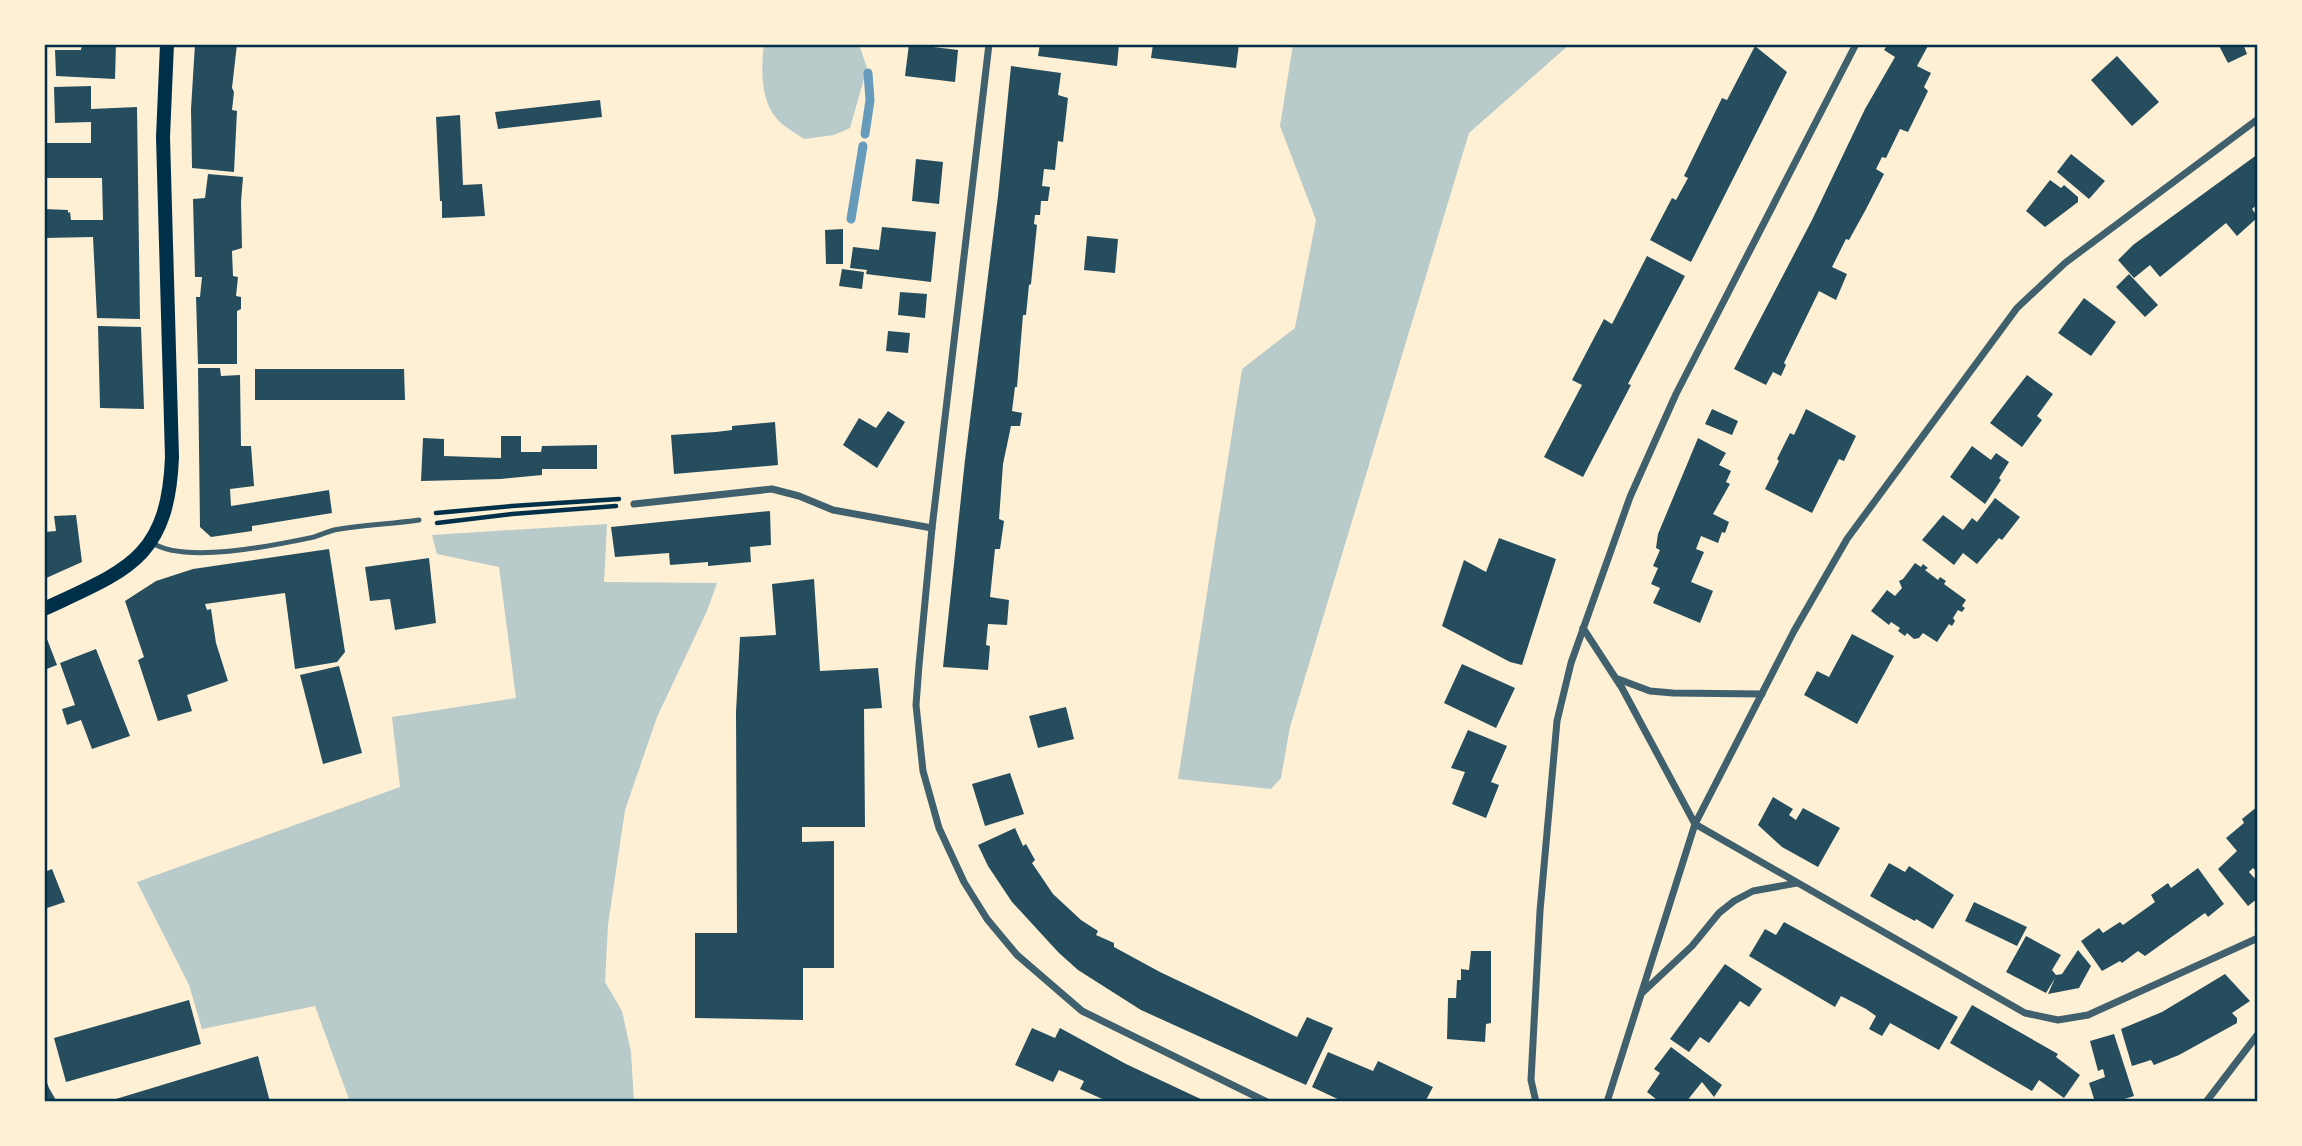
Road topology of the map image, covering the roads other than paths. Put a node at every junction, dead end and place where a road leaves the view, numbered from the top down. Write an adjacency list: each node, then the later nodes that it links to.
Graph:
1 (167, 44): 8 (main road)
2 (989, 44): 7 (street)
3 (1856, 44): 10 (street)
4 (2258, 119): 12 (street)
5 (634, 503): 7 (street)
6 (419, 520): 8 (lane)
7 (932, 528): 18 (street)
8 (151, 542): 9 (main road)
9 (44, 609)
10 (1583, 628): 11 (street); 19 (street)
11 (1617, 678): 12 (street); 13 (street)
12 (1762, 694): 13 (street)
13 (1695, 824): 14 (street); 16 (street)
14 (1798, 883): 15 (street); 16 (street)
15 (2258, 938)
16 (1642, 992): 20 (street)
17 (2258, 1034): 21 (street)
18 (1267, 1102)
19 (1536, 1102)
20 (1607, 1102)
21 (2206, 1102)

